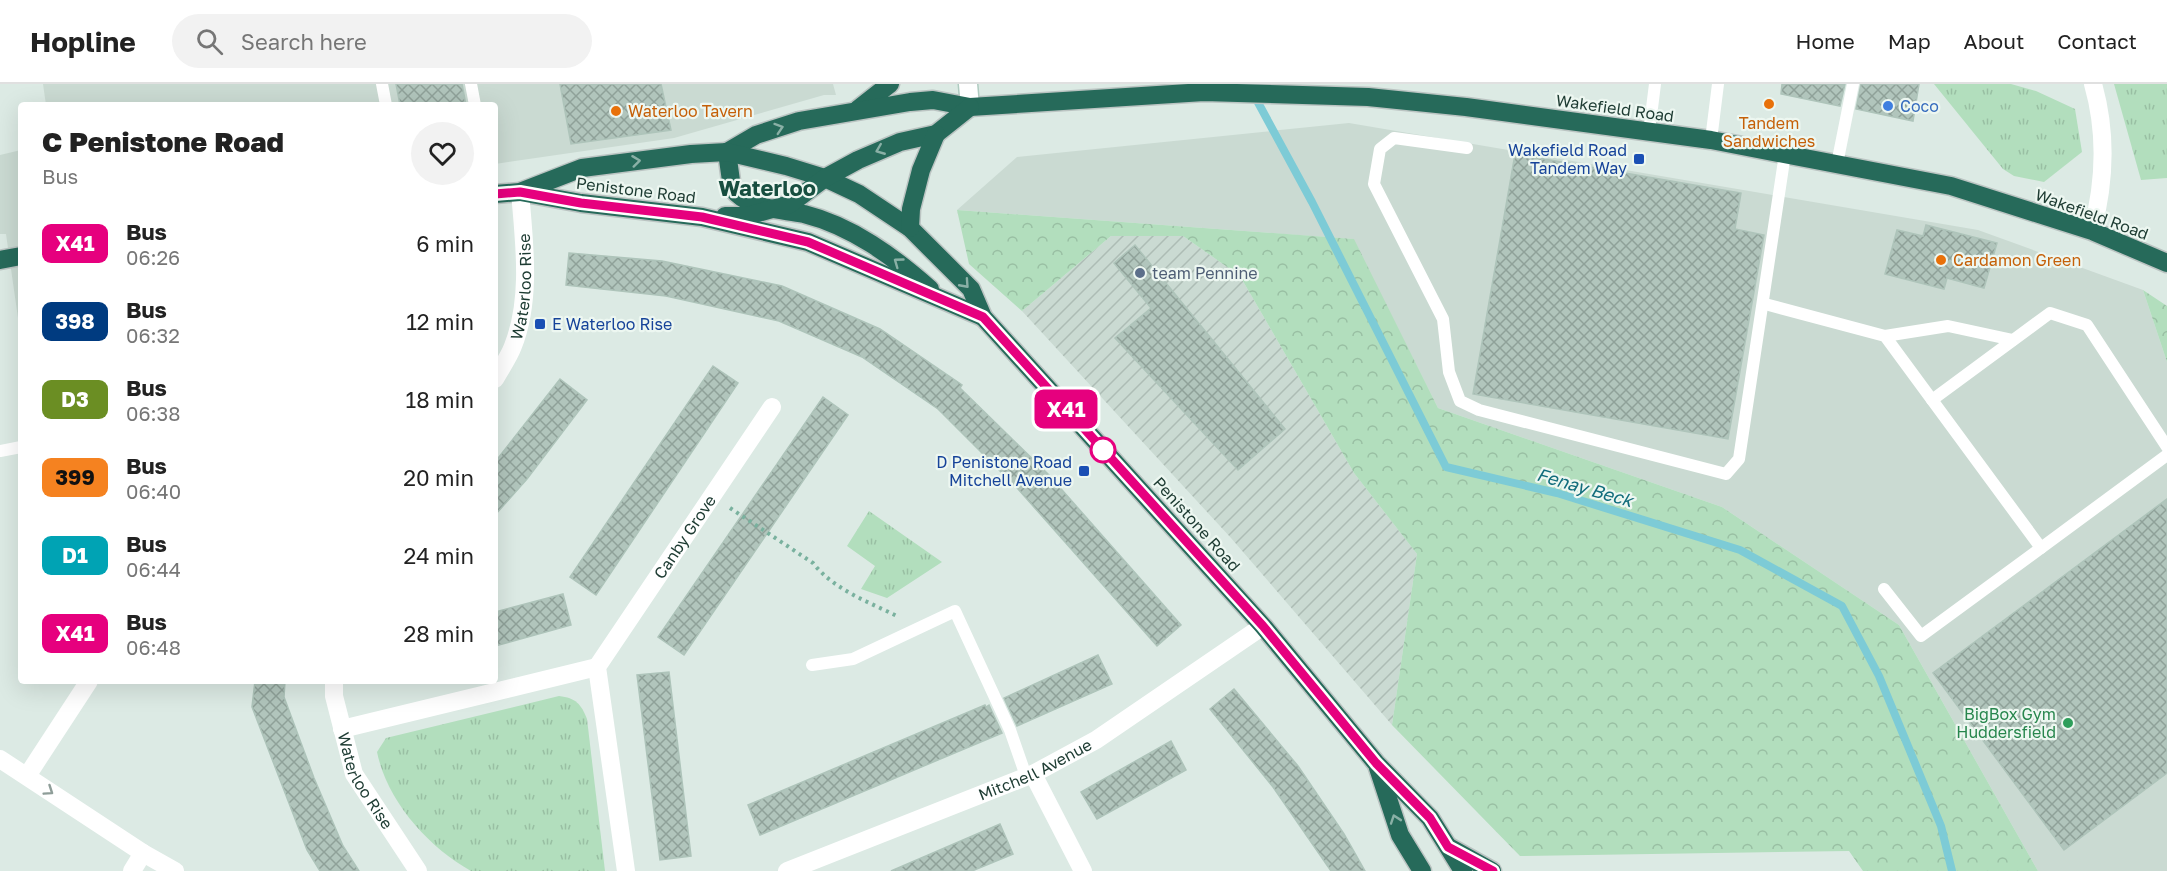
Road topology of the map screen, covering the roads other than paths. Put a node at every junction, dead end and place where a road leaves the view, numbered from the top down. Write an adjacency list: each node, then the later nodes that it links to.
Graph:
1 (382, 84): 10 (lane)
2 (471, 84): 11 (lane)
3 (890, 84): 13 (highway)
4 (968, 84): 12 (street)
5 (1655, 84): 14 (lane)
6 (1718, 84): 16 (lane)
7 (1853, 84): 20 (lane)
8 (2093, 84): 27 (street)
9 (1369, 91): 12 (highway, Wakefield Road); 14 (highway, Wakefield Road)
10 (385, 102)
11 (474, 102)
12 (970, 107): 13 (highway, Wakefield Road); 15 (highway)
13 (854, 112): 18 (highway, Wakefield Road, one-way to 13)
14 (1649, 132): 16 (highway, Wakefield Road)
15 (936, 134): 21 (highway, one-way to 21); 26 (highway)
16 (1711, 140): 19 (highway, Wakefield Road)
17 (1467, 148): 32 (lane)
18 (727, 152): 21 (highway, Penistone Road); 22 (highway, Penistone Road, one-way to 18); 24 (highway)
19 (1785, 154): 20 (highway, Wakefield Road); 32 (lane)
20 (1837, 164): 27 (highway, Wakefield Road)
21 (825, 178): 24 (highway); 26 (highway, Penistone Road)
22 (520, 192): 23 (highway); 25 (highway, Penistone Road); 36 (street, Waterloo Rise)
23 (498, 194)
24 (775, 208): 25 (highway); 31 (highway, one-way to 24)
25 (702, 217): 31 (highway, Penistone Road)
26 (910, 228): 33 (highway, Penistone Road, one-way to 33)
27 (2092, 231): 30 (highway, Wakefield Road)
28 (18, 257): 29 (highway)
29 (0, 260)
30 (2167, 263)
31 (942, 300): 33 (highway, Penistone Road)
32 (1765, 304): 34 (lane)
33 (983, 317): 45 (highway, Penistone Road)
34 (1885, 336): 35 (lane); 37 (lane)
35 (2013, 340): 37 (lane); 39 (lane)
36 (498, 374)
37 (1932, 400): 43 (lane)
38 (772, 407): 47 (street, Canby Grove)
39 (2167, 447)
40 (18, 448): 41 (lane)
41 (0, 451)
42 (2167, 455): 43 (lane)
43 (2041, 548): 44 (lane)
44 (1884, 589)
45 (1263, 626): 52 (highway, Penistone Road); 53 (street, Mitchell Avenue)
46 (812, 665): 53 (lane)
47 (597, 667): 50 (street); 60 (street)
48 (87, 684): 54 (street)
49 (334, 684): 50 (street, Waterloo Rise)
50 (342, 729): 59 (street, Waterloo Rise)
51 (0, 759): 54 (street)
52 (1376, 763): 55 (highway, Penistone Road); 63 (highway, Penistone Road, one-way to 52)
53 (1029, 775): 61 (street, Mitchell Avenue); 62 (street)
54 (27, 776): 56 (street, one-way to 56)
55 (1448, 847): 64 (highway, Penistone Road); 65 (highway)
56 (143, 853): 57 (street); 58 (street)
57 (132, 871)
58 (175, 871)
59 (418, 871)
60 (626, 871)
61 (787, 871)
62 (1083, 871)
63 (1422, 871)
64 (1463, 871)
65 (1492, 871)

